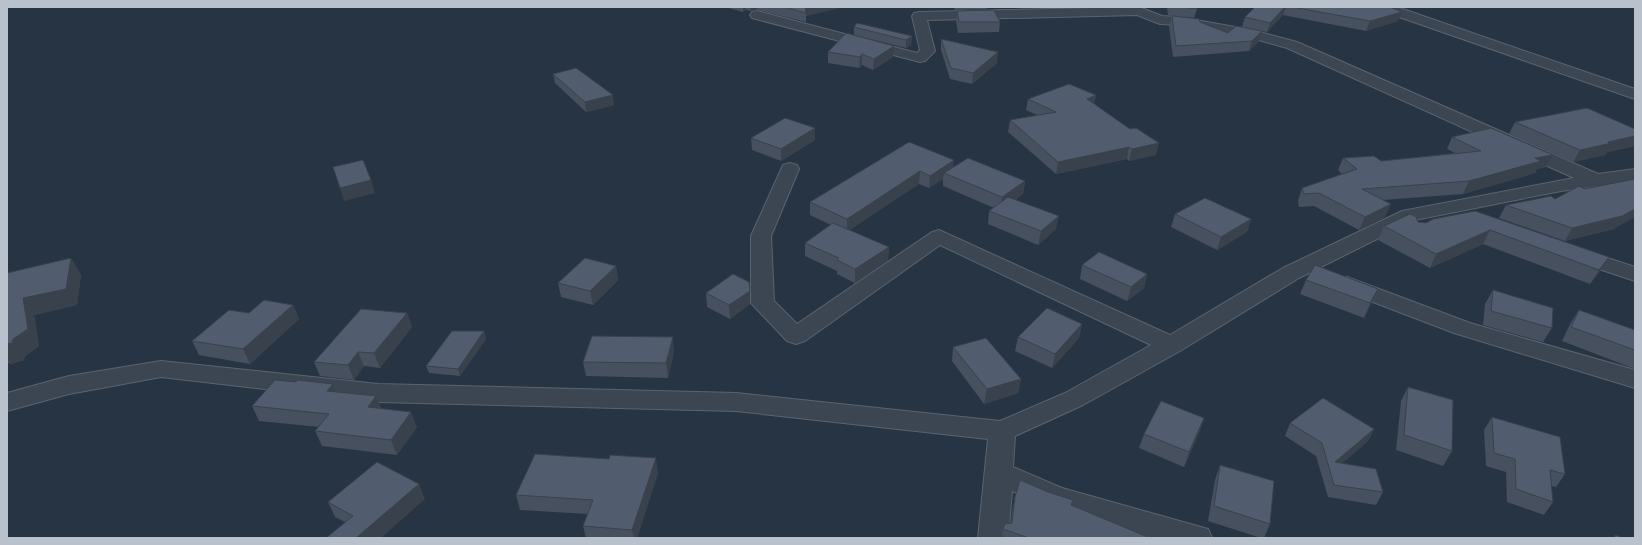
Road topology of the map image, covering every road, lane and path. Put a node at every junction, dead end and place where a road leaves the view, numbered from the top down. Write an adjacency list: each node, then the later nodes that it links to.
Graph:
1 (1384, 7): 4 (street)
2 (1125, 9): 3 (street); 7 (street)
3 (758, 15)
4 (1635, 94)
5 (790, 169): 13 (street)
6 (1635, 175): 7 (street)
7 (1595, 180): 8 (street)
8 (1444, 208): 9 (street); 11 (street)
9 (1480, 221)
10 (1561, 249): 12 (street)
11 (1303, 267): 13 (street); 14 (street)
12 (1635, 274)
13 (1171, 345): 16 (street)
14 (1635, 379)
15 (7, 402): 16 (street)
16 (1002, 431): 17 (street)
17 (998, 474): 18 (street); 19 (street)
18 (993, 538)
19 (1198, 538)

